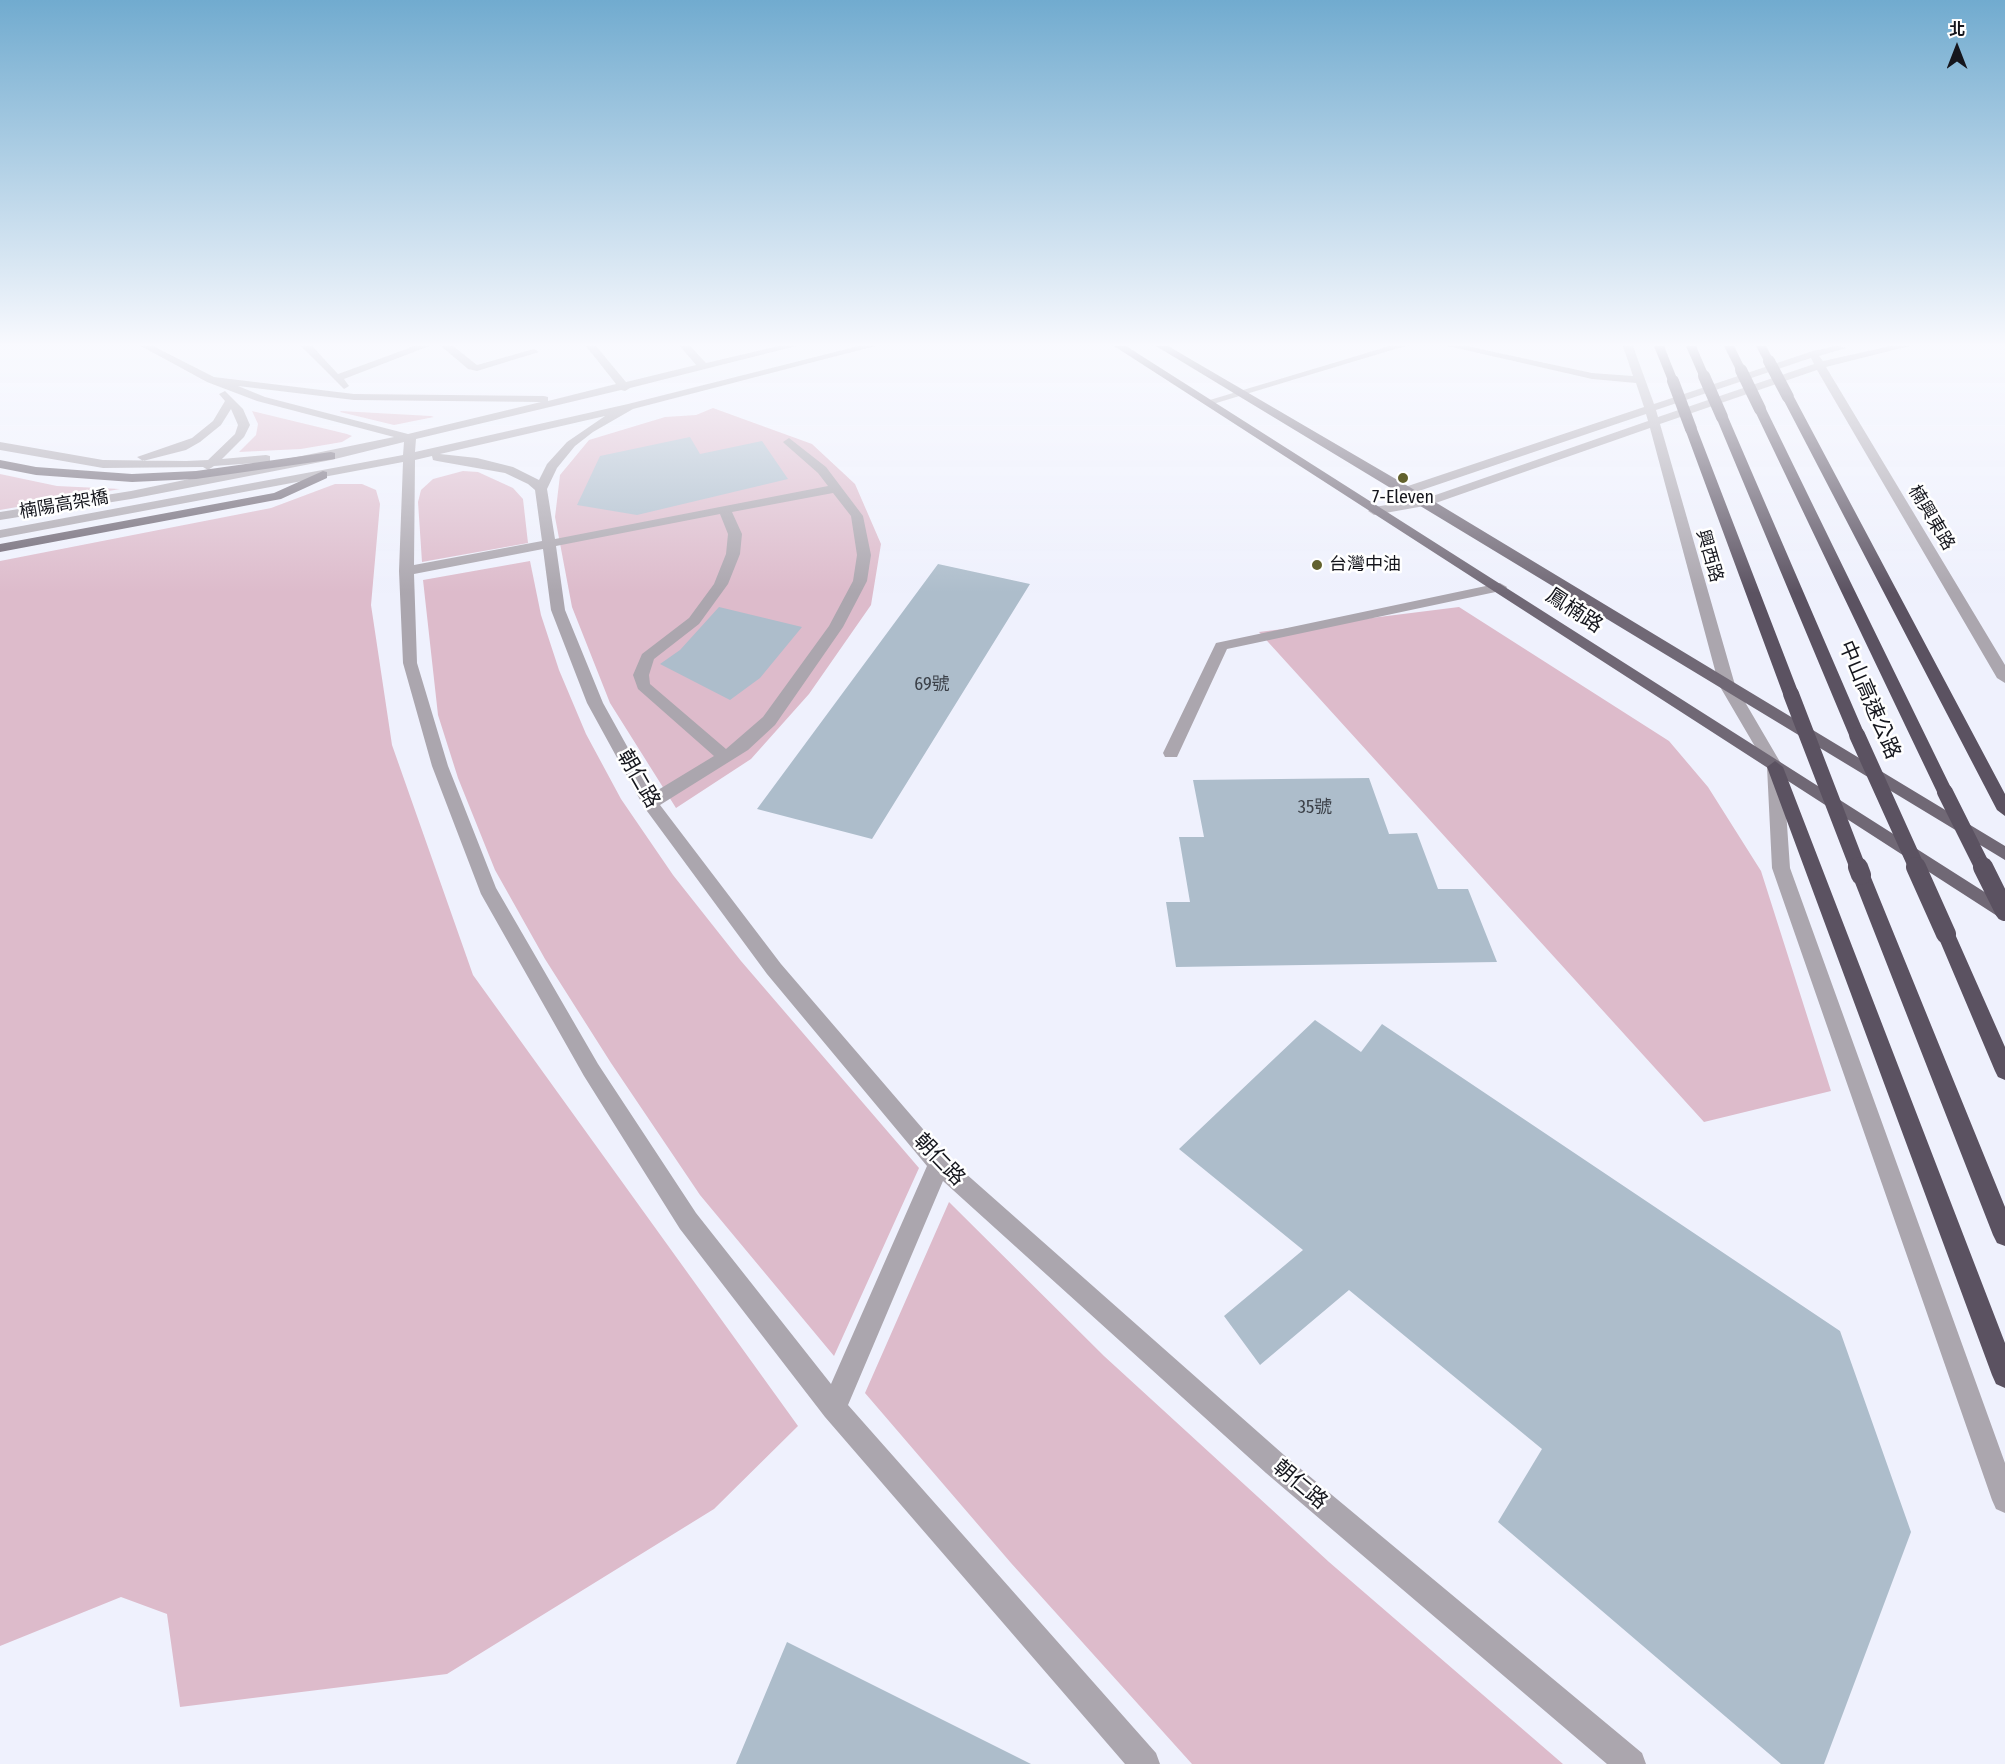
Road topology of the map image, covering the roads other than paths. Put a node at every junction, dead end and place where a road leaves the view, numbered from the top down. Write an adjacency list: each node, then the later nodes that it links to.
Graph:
1 (210, 428): 23 (street)
2 (242, 428): 21 (street)
3 (351, 428): 19 (street)
4 (478, 428): 19 (street)
5 (494, 428): 19 (street)
6 (591, 428): 28 (street)
7 (1249, 428): 32 (main road, 鳳楠路)
8 (1301, 428): 29 (main road, 鳳楠路)
9 (1590, 428): 29 (street)
10 (1641, 428): 30 (street)
11 (1655, 428): 40 (street, 興西路)
12 (1691, 428): 50 (highway, bridge)
13 (1727, 428): 48 (highway, 中山高速公路, bridge)
14 (1769, 428): 47 (highway, 中山高速公路, bridge)
15 (1804, 428): 45 (highway, bridge)
16 (1857, 428): 39 (street, 楠興東路)
17 (789, 442): 27 (street)
18 (0, 446): 23 (street)
19 (410, 448): 20 (street); 21 (street); 25 (street, 楠陽高架橋); 28 (street); 37 (street)
20 (331, 456): 24 (main road); 26 (street)
21 (212, 463): 23 (street); 24 (street)
22 (0, 464): 24 (main road)
23 (103, 464)
24 (196, 475): 26 (street)
25 (323, 475): 34 (street, 楠陽高架橋); 36 (main road)
26 (181, 486): 33 (street)
27 (838, 488): 31 (street); 42 (street)
28 (541, 489): 35 (street, 朝仁路)
29 (1406, 490): 30 (main road, 鳳楠路); 32 (street)
30 (1426, 502): 32 (street); 40 (main road, 鳳楠路)
31 (725, 510): 35 (street); 42 (street)
32 (1374, 511): 38 (main road, 鳳楠路)
33 (0, 516)
34 (0, 534)
35 (553, 544): 37 (street); 44 (street, 朝仁路)
36 (0, 548)
37 (406, 571): 52 (street)
38 (1500, 588): 41 (street); 43 (main road, 鳳楠路)
39 (2005, 678)
40 (1727, 685): 43 (street, 興西路); 46 (main road, 鳳楠路)
41 (1171, 753)
42 (725, 757): 44 (street)
43 (1775, 767): 47 (main road, 鳳楠路); 51 (highway); 53 (street)
44 (650, 803): 49 (street, 朝仁路)
45 (2005, 810)
46 (2005, 854)
47 (2005, 912)
48 (2005, 1071)
49 (939, 1164): 52 (street); 55 (street, 朝仁路)
50 (2005, 1234)
51 (2005, 1375)
52 (834, 1408): 54 (street)
53 (2005, 1500)
54 (1144, 1764)
55 (1631, 1764)

